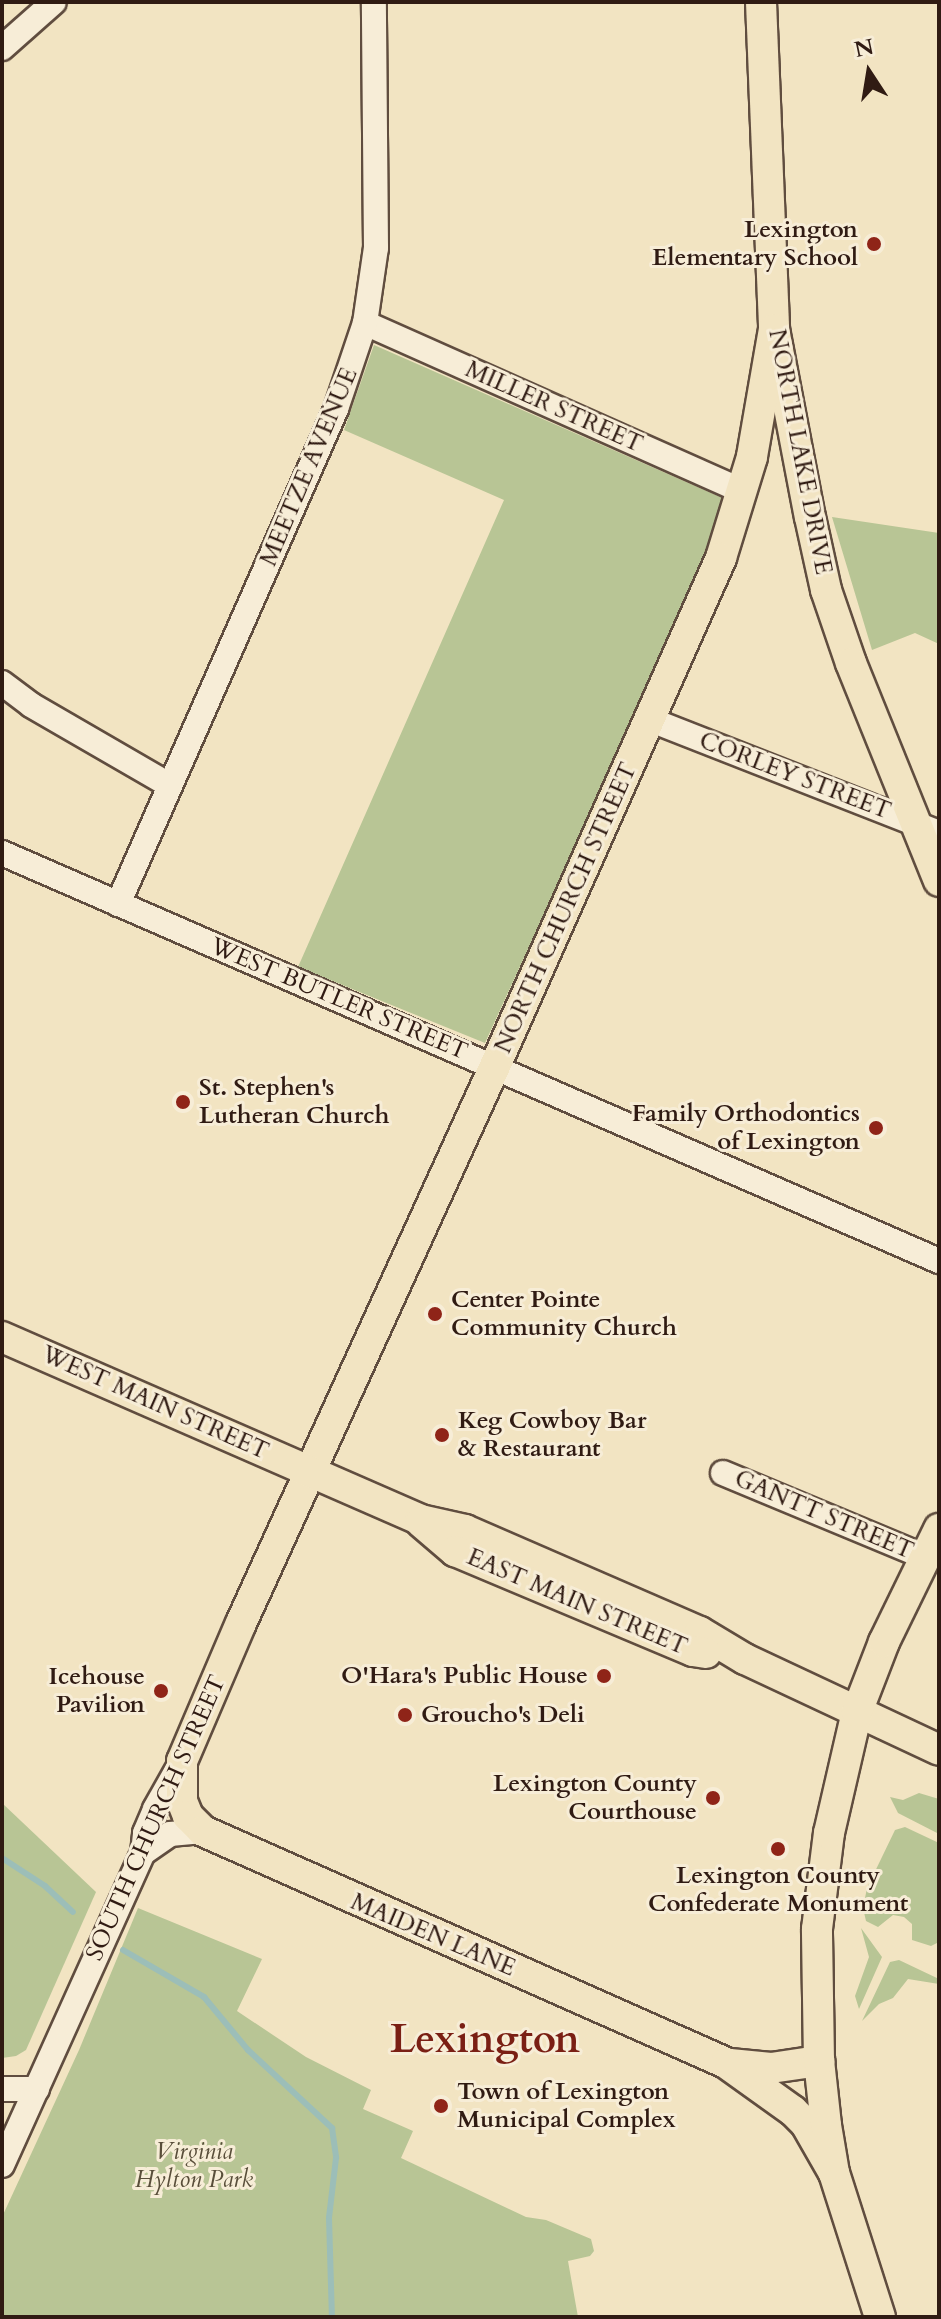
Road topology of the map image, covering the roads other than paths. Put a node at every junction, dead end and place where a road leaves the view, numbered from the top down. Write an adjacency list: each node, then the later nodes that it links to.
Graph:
1 (54, 2): 4 (street)
2 (374, 2): 5 (street, MEETZE AVENUE)
3 (761, 2): 6 (main road, NORTH LAKE DRIVE)
4 (2, 48)
5 (365, 323): 7 (street, MILLER STREET); 10 (street, MEETZE AVENUE)
6 (774, 329): 7 (main road, NORTH CHURCH STREET); 11 (main road, NORTH LAKE DRIVE)
7 (743, 491): 9 (main road, NORTH CHURCH STREET)
8 (2, 683): 10 (street)
9 (651, 720): 11 (street, CORLEY STREET); 15 (main road, NORTH CHURCH STREET)
10 (169, 785): 14 (street, MEETZE AVENUE)
11 (927, 828): 13 (main road, NORTH LAKE DRIVE)
12 (2, 853): 14 (street, WEST BUTLER STREET)
13 (939, 881)
14 (118, 904): 15 (street, WEST BUTLER STREET)
15 (495, 1066): 16 (street, WEST BUTLER STREET); 18 (main road, NORTH CHURCH STREET)
16 (939, 1261)
17 (2, 1337): 18 (main road, WEST MAIN STREET)
18 (309, 1470): 22 (main road, EAST MAIN STREET); 24 (main road, SOUTH CHURCH STREET)
19 (723, 1473): 21 (street, GANTT STREET)
20 (939, 1529): 21 (main road)
21 (925, 1557): 22 (main road)
22 (857, 1712): 23 (main road, EAST MAIN STREET); 27 (main road)
23 (939, 1750)
24 (182, 1761): 25 (main road); 26 (street, SOUTH CHURCH STREET)
25 (203, 1831): 26 (street); 28 (main road, MAIDEN LANE)
26 (143, 1853): 30 (street, SOUTH CHURCH STREET)
27 (819, 2061): 28 (main road, MAIDEN LANE); 32 (main road)
28 (726, 2063): 32 (main road, MAIDEN LANE)
29 (2, 2089): 30 (street)
30 (37, 2089): 31 (street, SOUTH CHURCH STREET)
31 (2, 2165)
32 (834, 2173): 33 (main road)
33 (880, 2317)

